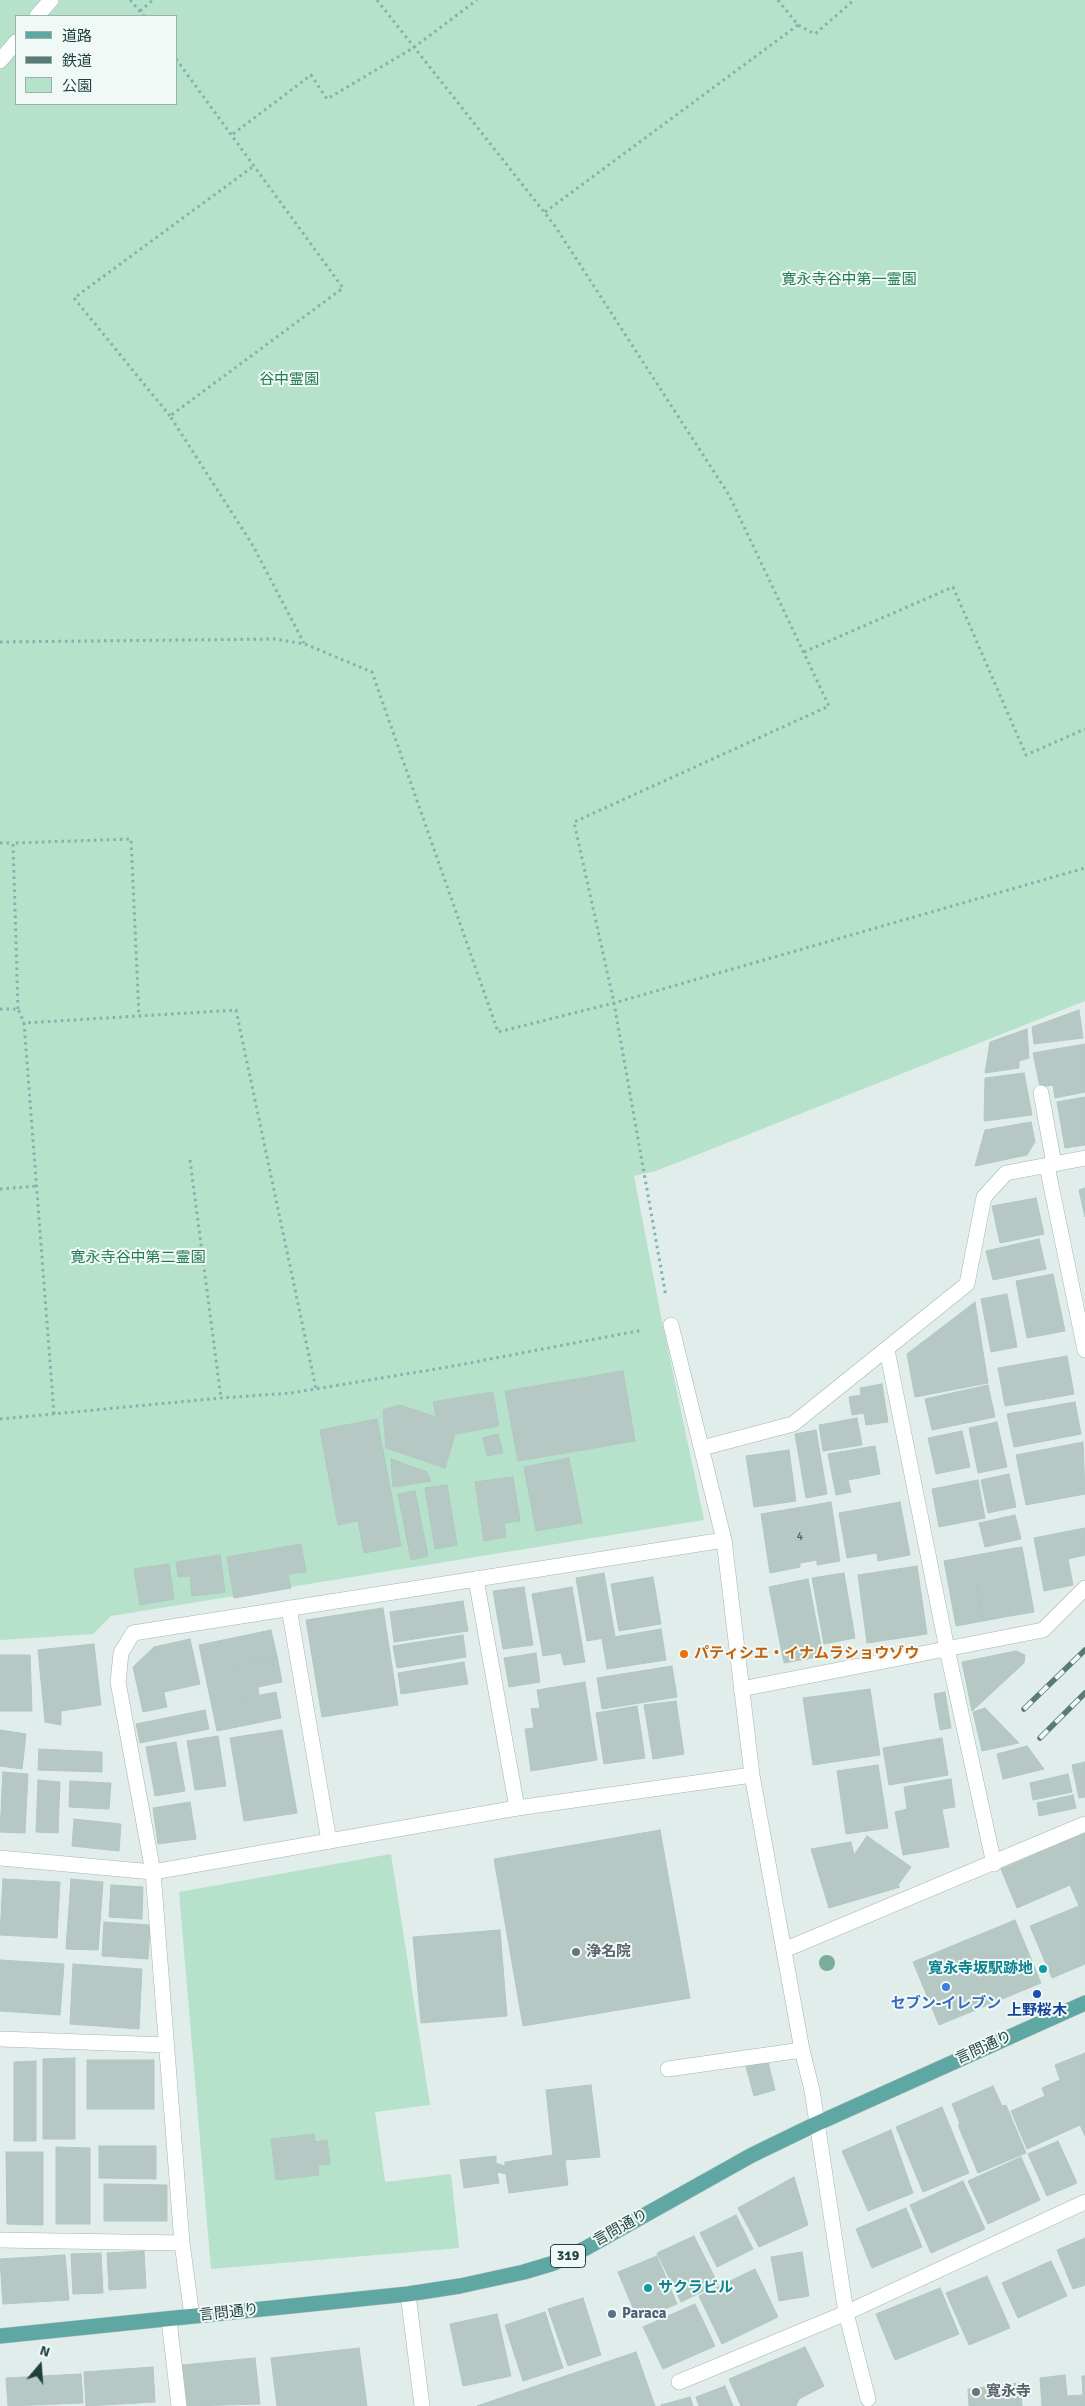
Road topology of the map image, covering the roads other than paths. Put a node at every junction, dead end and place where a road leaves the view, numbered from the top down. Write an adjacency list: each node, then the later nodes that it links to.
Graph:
1 (50, 0): 2 (street)
2 (38, 15)
3 (15, 43): 4 (street)
4 (0, 62)
5 (1041, 1093): 7 (street)
6 (1085, 1158): 7 (street)
7 (1051, 1165): 9 (street); 10 (street)
8 (671, 1325): 11 (street)
9 (887, 1350): 11 (street); 16 (street)
10 (1085, 1350)
11 (702, 1448): 12 (street)
12 (724, 1540): 13 (street); 17 (street)
13 (476, 1579): 15 (street); 19 (street)
14 (1085, 1588): 16 (street)
15 (289, 1608): 21 (street); 24 (street)
16 (947, 1649): 17 (street); 23 (street)
17 (741, 1689): 18 (street)
18 (752, 1775): 19 (street); 25 (street)
19 (517, 1808): 21 (street)
20 (1085, 1824): 23 (street)
21 (329, 1841): 24 (street)
22 (0, 1858): 24 (street)
23 (994, 1864): 25 (street)
24 (153, 1872): 28 (street)
25 (784, 1950): 29 (street)
26 (1085, 2003): 31 (main road, 言問通り / 319)
27 (0, 2039): 28 (street)
28 (166, 2045): 34 (street)
29 (802, 2050): 30 (street); 31 (street)
30 (668, 2069)
31 (816, 2124): 35 (main road, 言問通り / 319); 36 (street)
32 (1085, 2202): 36 (street)
33 (0, 2240): 34 (street)
34 (182, 2243): 37 (street)
35 (408, 2294): 37 (main road, 言問通り / 319); 43 (street)
36 (846, 2313): 40 (street); 41 (street)
37 (192, 2316): 38 (main road, 言問通り / 319)
38 (169, 2320): 39 (main road, 言問通り / 319); 42 (street)
39 (0, 2336)
40 (680, 2382)
41 (868, 2402)
42 (179, 2406)
43 (422, 2406)

